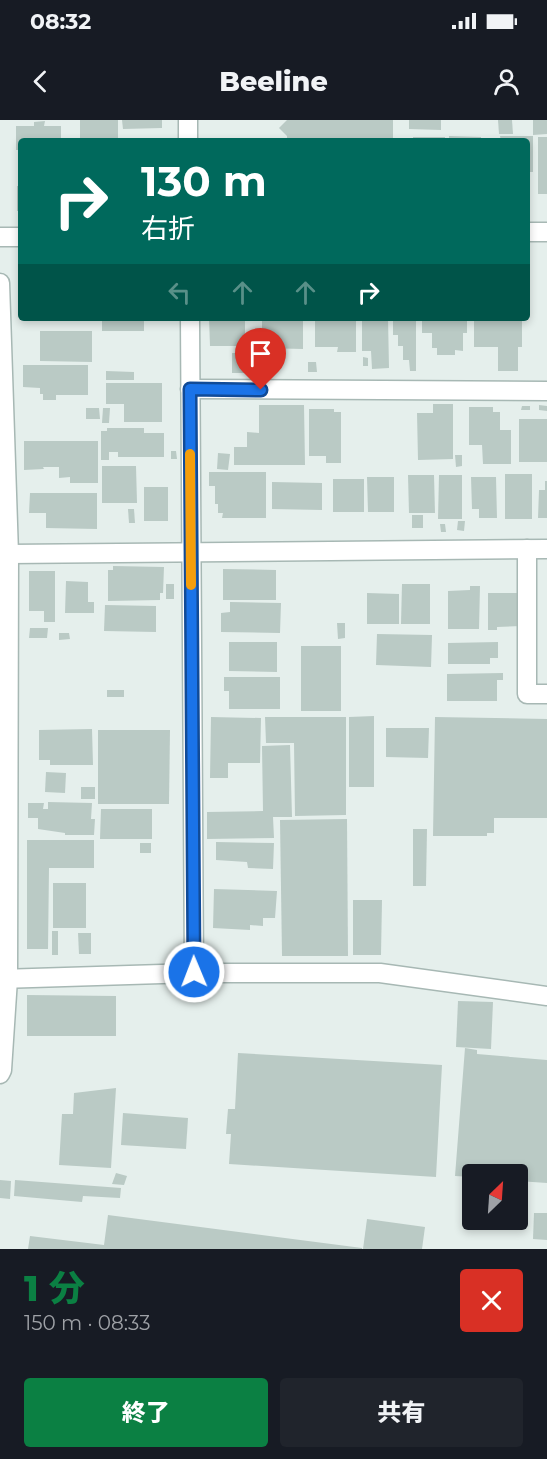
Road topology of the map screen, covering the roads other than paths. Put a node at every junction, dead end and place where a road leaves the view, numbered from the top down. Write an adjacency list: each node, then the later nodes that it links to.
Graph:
1 (188, 120): 2 (street)
2 (188, 138)
3 (530, 232): 4 (street)
4 (547, 232)
5 (0, 237): 6 (street)
6 (18, 237)
7 (0, 283): 14 (street)
8 (190, 321): 9 (street)
9 (190, 389): 10 (street); 13 (street)
10 (547, 391)
11 (527, 549): 12 (street); 13 (street); 15 (street)
12 (547, 549)
13 (191, 552): 14 (street); 16 (street)
14 (9, 554): 17 (street)
15 (547, 694)
16 (194, 972): 17 (street); 18 (street)
17 (4, 979): 19 (street)
18 (547, 996)
19 (0, 1074)

